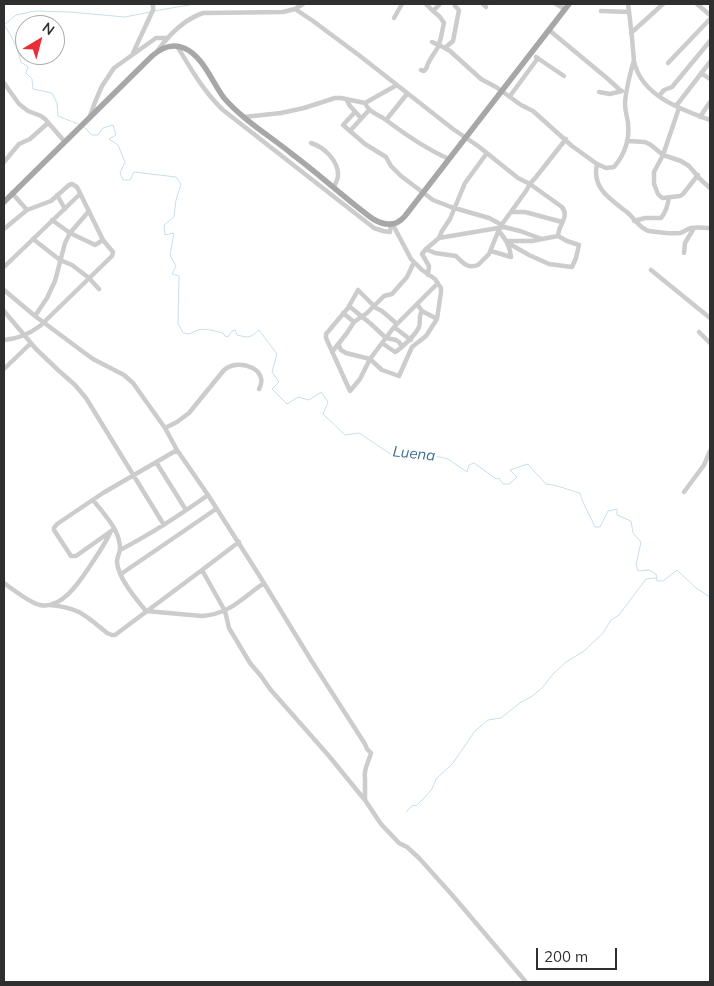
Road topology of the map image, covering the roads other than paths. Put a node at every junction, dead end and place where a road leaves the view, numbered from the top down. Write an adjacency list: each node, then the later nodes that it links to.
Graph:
1 (152, 4): 30 (street)
2 (303, 4): 12 (street)
3 (402, 4): 18 (street)
4 (426, 4): 14 (street)
5 (440, 4): 14 (street)
6 (455, 4): 27 (street)
7 (556, 4): 13 (street)
8 (569, 4): 13 (main road)
9 (628, 4): 16 (street)
10 (662, 4): 21 (street)
11 (697, 4): 17 (street)
12 (295, 9): 22 (street); 40 (street)
13 (565, 9): 20 (main road)
14 (433, 11): 26 (street)
15 (601, 11): 16 (street)
16 (629, 12): 21 (street)
17 (710, 14)
18 (394, 18)
19 (710, 19): 34 (street)
20 (549, 30): 29 (main road); 42 (street)
21 (631, 33): 32 (street)
22 (168, 38): 28 (street); 30 (street)
23 (710, 41): 46 (street)
24 (432, 42): 26 (street)
25 (177, 46): 28 (main road); 55 (main road); 89 (street)
26 (439, 46): 27 (street); 35 (street)
27 (446, 48): 41 (street)
28 (158, 50): 54 (main road)
29 (531, 53): 31 (street); 41 (main road)
30 (132, 55): 54 (street)
31 (538, 58): 37 (street); 45 (street)
32 (634, 60): 42 (street); 46 (street)
33 (710, 62): 36 (street)
34 (668, 64)
35 (420, 70)
36 (701, 73): 38 (street); 50 (street)
37 (564, 76)
38 (710, 79)
39 (4, 83): 59 (street)
40 (398, 85): 44 (street); 49 (street)
41 (503, 91): 45 (street); 61 (main road)
42 (623, 91): 43 (street); 63 (street)
43 (599, 92)
44 (407, 94): 57 (street); 61 (street)
45 (510, 96): 62 (street)
46 (659, 96): 50 (street)
47 (346, 98): 49 (street); 52 (street); 55 (street)
48 (710, 102): 53 (street)
49 (365, 103): 51 (street)
50 (678, 107): 53 (street); 67 (street)
51 (369, 110): 56 (street); 57 (street)
52 (355, 112): 56 (street); 60 (street)
53 (700, 116): 58 (street)
54 (89, 117): 64 (main road)
55 (244, 117): 73 (main road)
56 (361, 118): 60 (street)
57 (386, 120): 68 (street)
58 (710, 120)
59 (48, 123): 64 (street); 69 (street)
60 (350, 131): 76 (street)
61 (466, 138): 66 (street); 68 (main road)
62 (566, 139): 70 (street); 72 (street)
63 (628, 141): 67 (street); 70 (street)
64 (64, 142): 75 (main road)
65 (311, 143): 73 (street)
66 (487, 153): 72 (street); 82 (street)
67 (663, 155): 71 (street); 79 (street)
68 (449, 159): 76 (main road)
69 (4, 162)
70 (597, 164): 87 (street)
71 (698, 176): 74 (street); 79 (street)
72 (530, 184): 85 (street); 88 (street)
73 (334, 187): 89 (main road)
74 (710, 188)
75 (12, 193): 80 (main road); 83 (street)
76 (423, 193): 82 (street); 89 (main road)
77 (80, 194): 78 (street); 81 (street); 84 (street)
78 (57, 195): 81 (street); 83 (street)
79 (669, 197): 87 (street)
80 (4, 202)
81 (65, 208): 86 (street)
82 (454, 208): 90 (street); 97 (street)
83 (28, 210): 93 (street)
84 (89, 211): 94 (street); 99 (street)
85 (510, 212): 88 (street); 90 (street)
86 (52, 220): 94 (street); 96 (street)
87 (634, 221): 91 (street)
88 (562, 222): 95 (street)
89 (392, 225): 105 (street)
90 (500, 228): 97 (street); 98 (street); 100 (street); 102 (street)
91 (694, 228): 92 (street); 103 (street)
92 (710, 228)
93 (4, 229)
94 (70, 233): 99 (street); 104 (street)
95 (558, 236): 98 (street); 100 (street)
96 (33, 238): 104 (street); 106 (street)
97 (440, 238): 101 (street)
98 (542, 239): 100 (street)
99 (103, 240): 109 (street)
100 (507, 242): 102 (street)
101 (426, 249): 102 (street); 108 (street)
102 (490, 251)
103 (684, 253)
104 (60, 260): 109 (street); 119 (street)
105 (414, 262): 108 (street); 115 (street)
106 (4, 266)
107 (651, 270): 121 (street)
108 (428, 275): 110 (street)
109 (89, 278): 111 (street); 123 (street)
110 (438, 283): 113 (street); 122 (street)
111 (99, 289)
112 (4, 290): 119 (street)
113 (418, 304): 117 (street); 125 (street)
114 (349, 306): 115 (street); 118 (street); 120 (street)
115 (374, 306): 120 (street); 125 (street)
116 (4, 311): 127 (street)
117 (422, 311): 122 (street); 129 (street)
118 (343, 313): 124 (street); 137 (street)
119 (35, 316): 123 (street)
120 (362, 317): 124 (street); 128 (street)
121 (710, 318)
122 (437, 319): 135 (street)
123 (43, 322): 127 (street); 141 (street)
124 (354, 322): 134 (street)
125 (395, 326): 128 (street); 129 (street)
126 (699, 332): 131 (street)
127 (25, 334): 130 (street); 132 (street)
128 (386, 338): 133 (street); 136 (street)
129 (409, 339): 135 (street); 136 (street)
130 (4, 340)
131 (710, 342)
132 (31, 343): 139 (street); 145 (street)
133 (382, 343): 136 (street); 138 (street)
134 (338, 344): 137 (street); 138 (street)
135 (415, 344): 138 (street)
136 (402, 347)
137 (332, 352): 138 (street)
138 (370, 359)
139 (4, 369)
140 (259, 389): 141 (street)
141 (165, 428): 142 (street)
142 (177, 450): 144 (street); 147 (street)
143 (710, 451): 146 (street)
144 (156, 462): 145 (street); 150 (street)
145 (133, 475): 148 (street); 151 (street)
146 (684, 492)
147 (208, 495): 149 (street); 150 (street)
148 (93, 500): 152 (street); 152 (street)
149 (216, 509): 153 (street); 156 (street)
150 (186, 510): 151 (street)
151 (164, 525): 154 (street)
152 (113, 530): 154 (street); 159 (street)
153 (239, 542): 155 (street); 158 (street)
154 (120, 550): 156 (street)
155 (202, 570): 160 (street); 161 (street)
156 (120, 574): 160 (street)
157 (4, 583): 159 (street)
158 (264, 584): 161 (street); 162 (street)
159 (50, 605): 160 (street)
160 (146, 611): 161 (street)
161 (225, 611): 162 (street)
162 (365, 800): 163 (street)
163 (526, 982)

